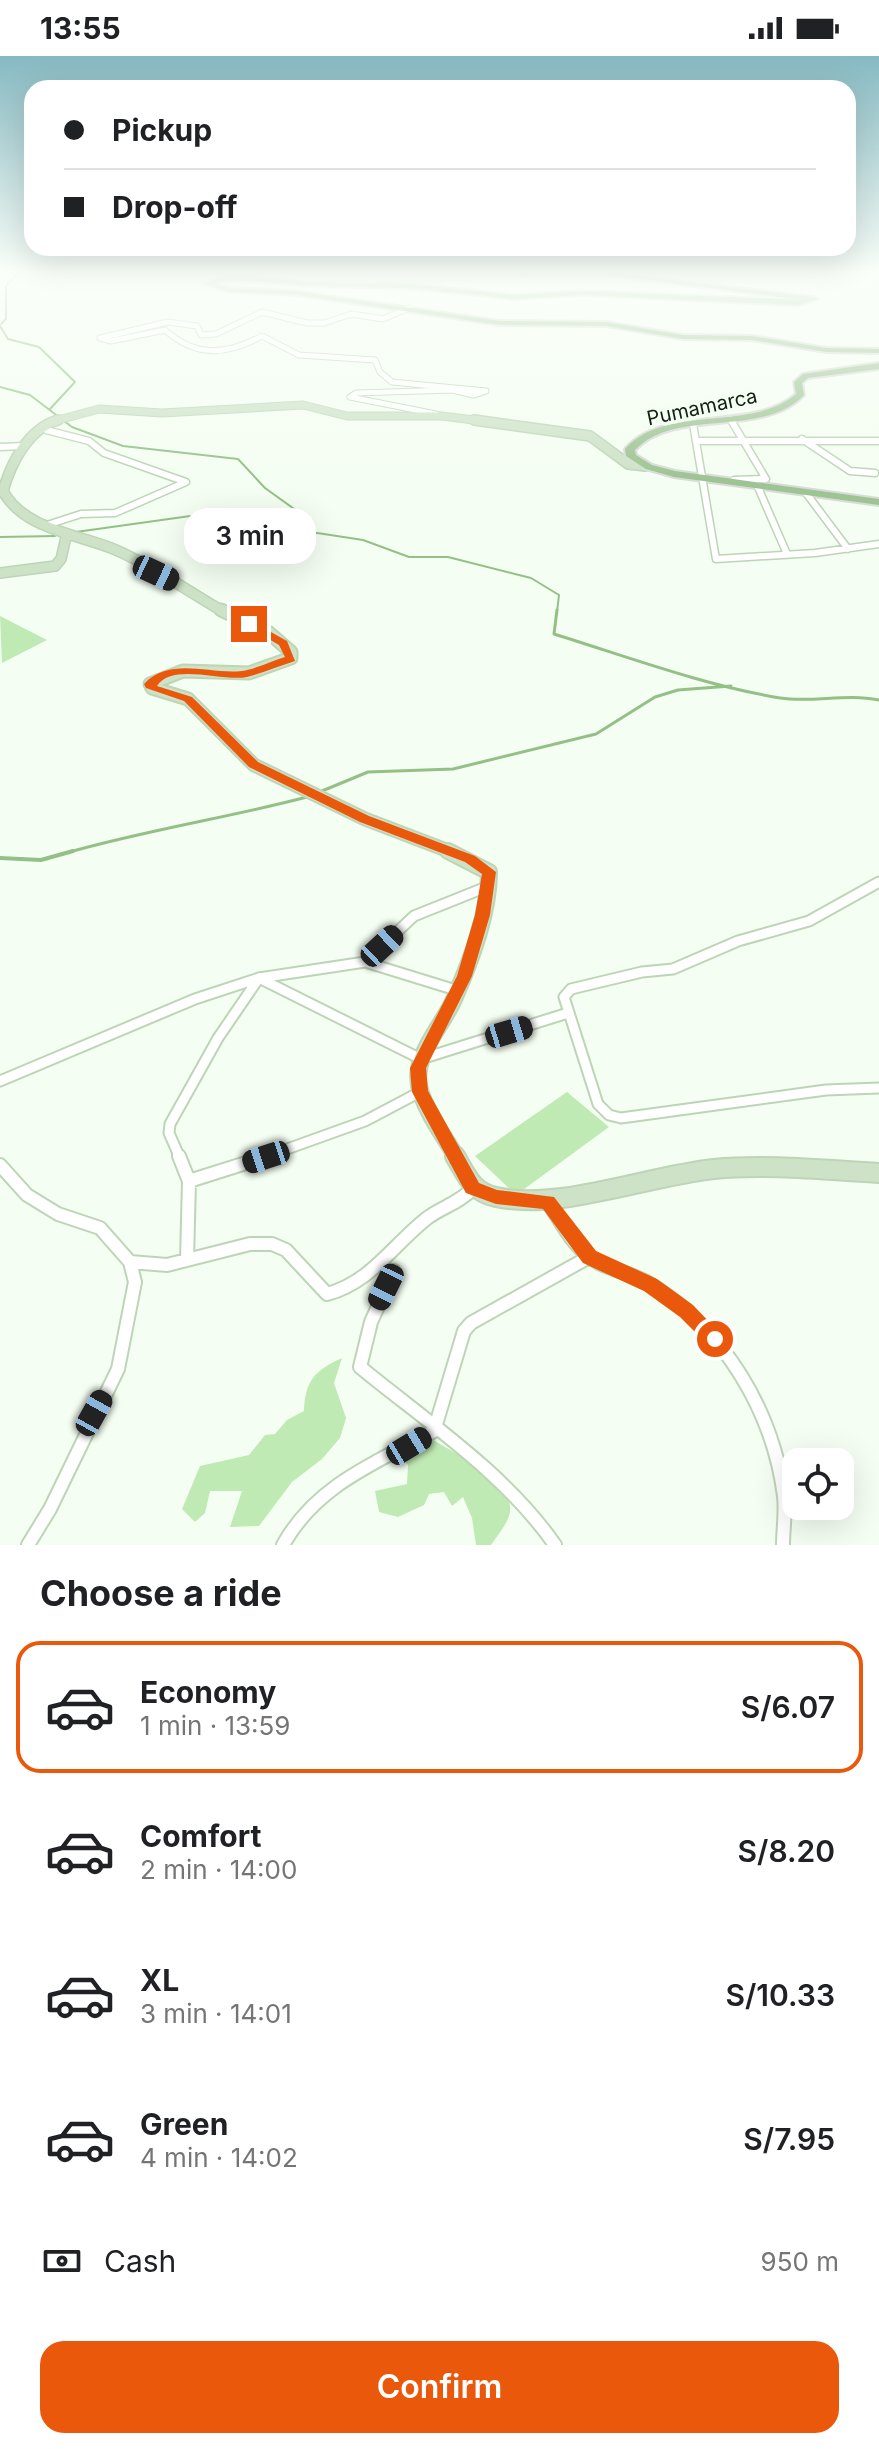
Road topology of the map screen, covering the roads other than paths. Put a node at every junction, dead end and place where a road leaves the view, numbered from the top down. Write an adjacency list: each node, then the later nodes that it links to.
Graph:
1 (178, 341): 2 (street)
2 (253, 341)
3 (273, 341): 7 (street)
4 (774, 341): 5 (main road)
5 (879, 351)
6 (879, 366): 8 (main road, Pumamarca)
7 (442, 416): 10 (main road); 17 (main road)
8 (730, 419): 9 (main road, Pumamarca); 14 (street)
9 (693, 424): 12 (street); 17 (main road, Pumamarca)
10 (46, 430): 15 (main road); 23 (street)
11 (802, 439): 13 (street); 14 (street); 18 (street)
12 (698, 441): 14 (street); 19 (street)
13 (879, 441)
14 (743, 443): 19 (street)
15 (24, 446): 16 (street); 23 (main road)
16 (0, 447)
17 (645, 466): 19 (main road, Pumamarca)
18 (878, 474)
19 (702, 476): 20 (main road, Pumamarca); 27 (street)
20 (757, 485): 21 (main road, Pumamarca); 27 (street)
21 (806, 493): 22 (main road, Pumamarca); 26 (street)
22 (879, 502)
23 (47, 525): 24 (main road)
24 (66, 537): 28 (main road); 30 (main road)
25 (879, 544): 26 (street)
26 (848, 549): 27 (street)
27 (787, 554)
28 (0, 573)
29 (879, 882): 34 (street)
30 (489, 886): 31 (street); 33 (main road)
31 (365, 962): 32 (street); 33 (street)
32 (259, 978): 35 (street); 36 (street); 41 (street)
33 (459, 991): 35 (main road)
34 (568, 1013): 35 (street); 37 (street)
35 (421, 1059): 38 (main road)
36 (0, 1081)
37 (879, 1088)
38 (420, 1092): 41 (street); 42 (main road)
39 (0, 1165): 46 (street)
40 (879, 1173): 43 (main road)
41 (189, 1181): 45 (street)
42 (473, 1188): 43 (main road); 45 (street)
43 (548, 1202): 44 (street)
44 (589, 1257): 48 (street); 52 (street)
45 (187, 1260): 46 (street)
46 (130, 1262): 49 (street)
47 (394, 1271): 48 (street)
48 (434, 1431): 50 (street); 51 (street)
49 (28, 1545)
50 (283, 1545)
51 (555, 1545)
52 (783, 1545)

